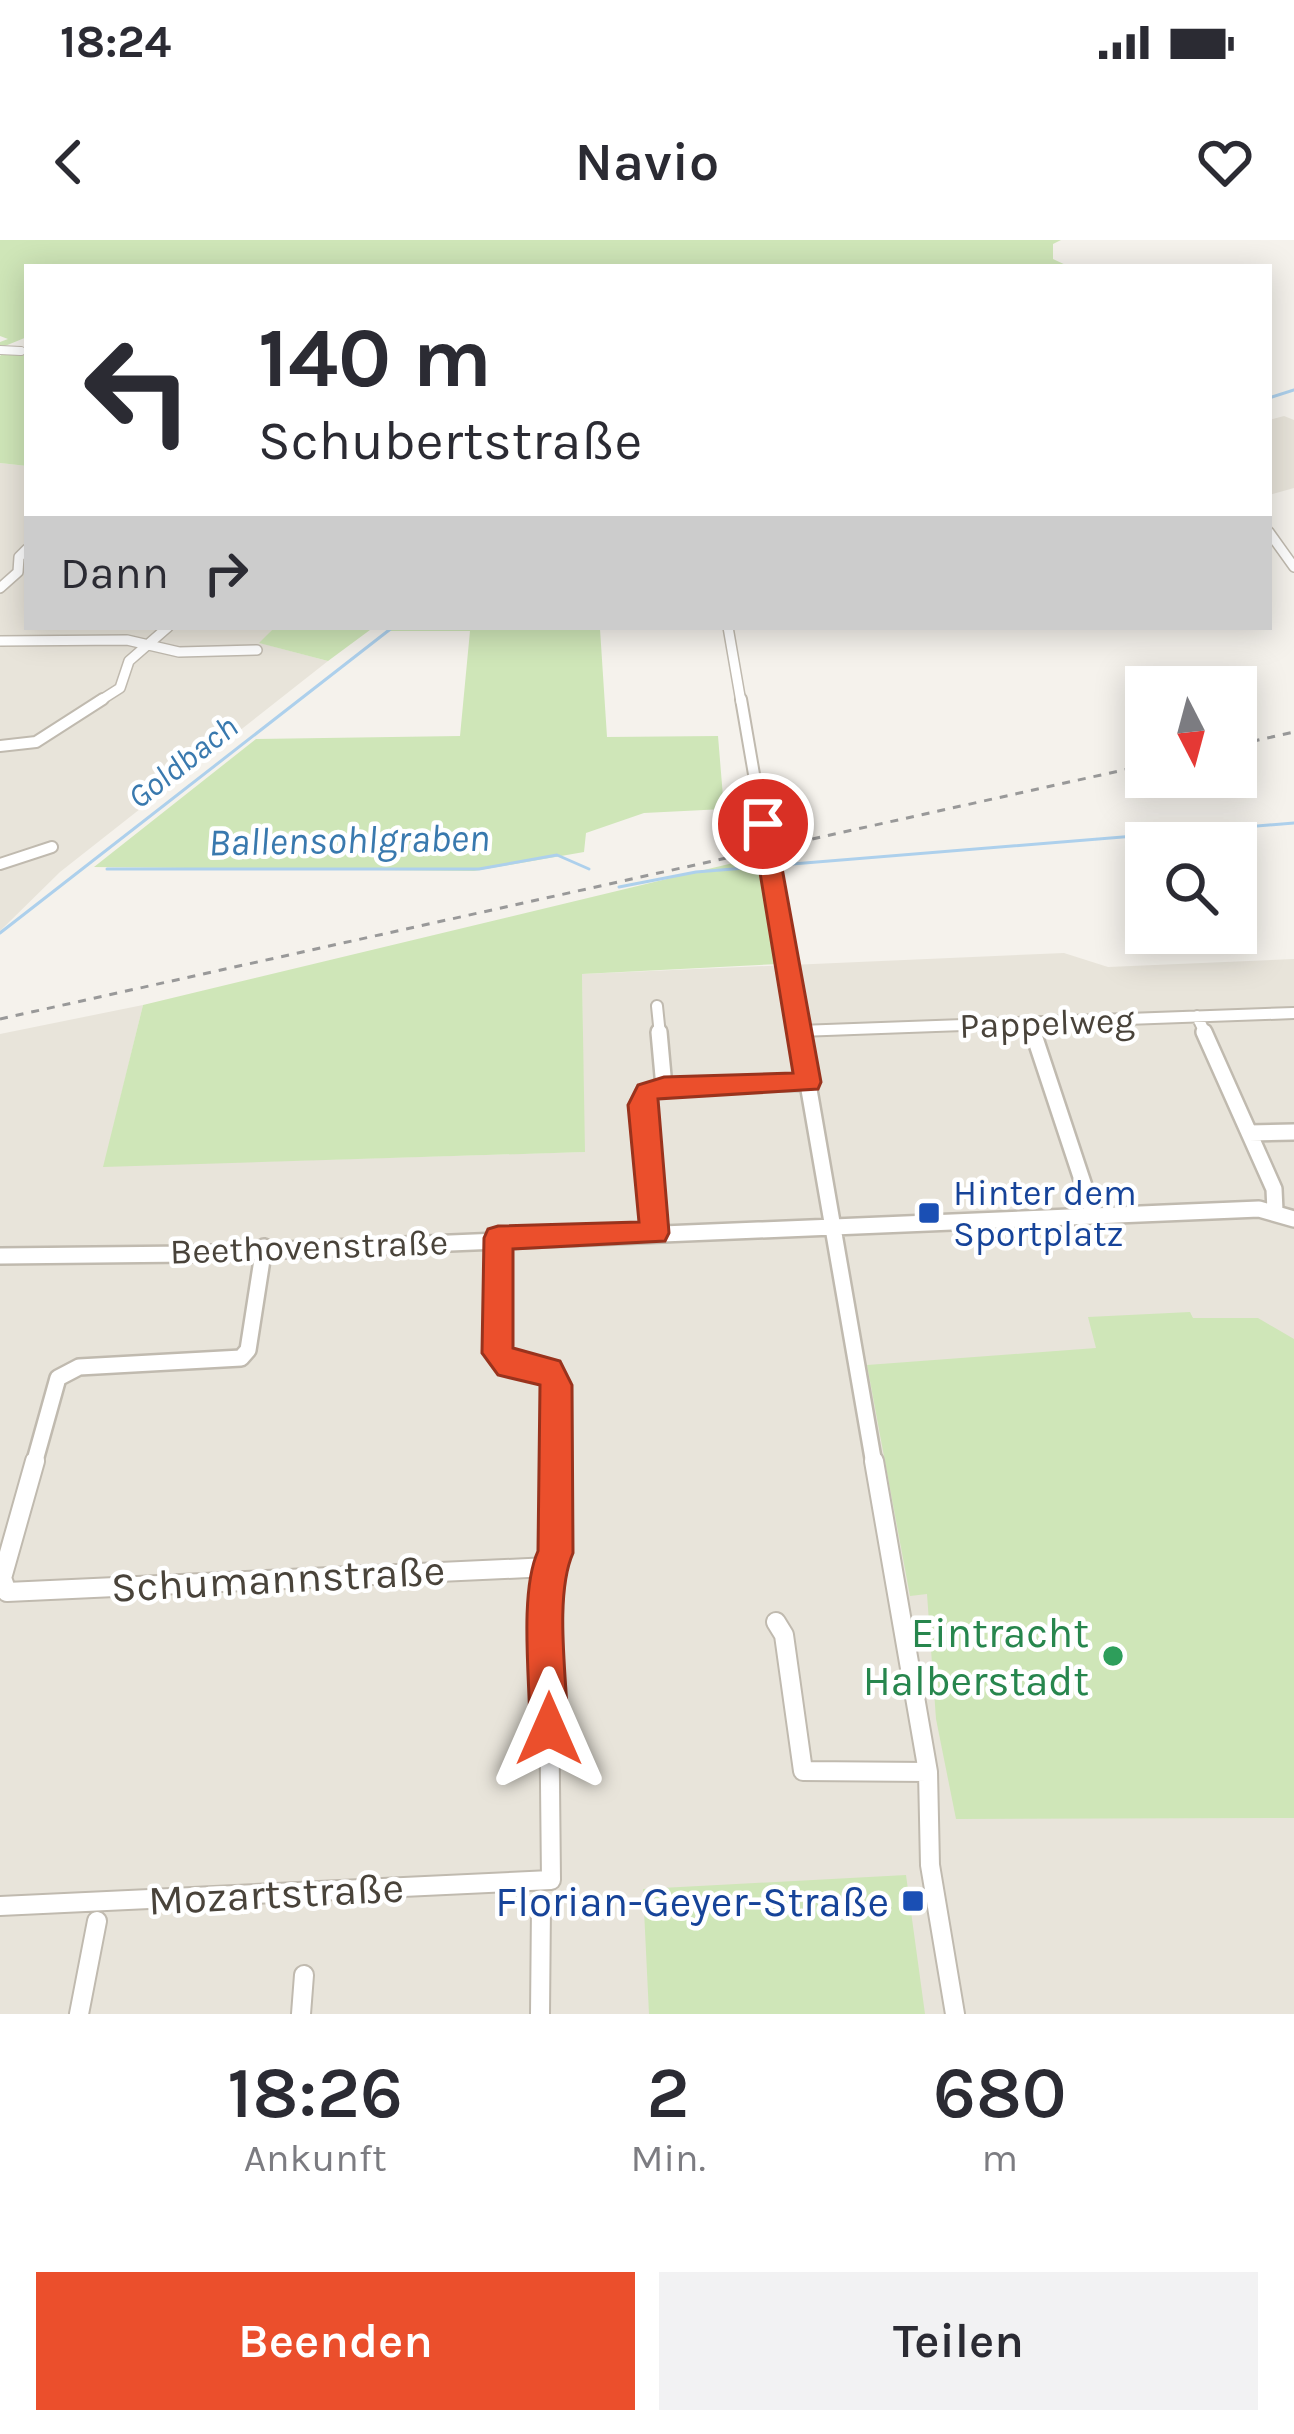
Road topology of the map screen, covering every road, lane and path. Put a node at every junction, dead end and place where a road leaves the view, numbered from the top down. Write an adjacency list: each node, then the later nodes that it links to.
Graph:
1 (0, 350): 2 (street)
2 (21, 351)
3 (1272, 536): 5 (street)
4 (24, 552): 6 (street)
5 (1294, 567)
6 (0, 589)
7 (69, 630): 10 (street)
8 (165, 630): 12 (street)
9 (729, 630): 21 (street)
10 (64, 640): 11 (street); 12 (street)
11 (0, 641)
12 (149, 646): 13 (street); 14 (street)
13 (257, 650)
14 (0, 746)
15 (52, 847): 16 (street)
16 (0, 864)
17 (657, 1006): 23 (street)
18 (1294, 1013): 19 (street, Pappelweg)
19 (1197, 1016): 20 (street, Pappelweg); 25 (street)
20 (1030, 1022): 21 (street, Pappelweg); 27 (street)
21 (799, 1031): 22 (street)
22 (808, 1082): 23 (street); 29 (street)
23 (664, 1087): 30 (street)
24 (1294, 1132): 25 (street)
25 (1249, 1133): 26 (street)
26 (1275, 1211): 27 (street); 28 (street)
27 (1094, 1216): 29 (street)
28 (1294, 1219)
29 (834, 1227): 30 (street, Beethovenstraße); 36 (street)
30 (654, 1233): 31 (street, Beethovenstraße)
31 (498, 1238): 32 (street, Beethovenstraße); 34 (street)
32 (264, 1247): 33 (street, Beethovenstraße); 34 (street, Schumannstraße)
33 (0, 1256)
34 (549, 1567): 38 (street, Mozartstraße)
35 (776, 1622): 36 (street)
36 (928, 1772): 44 (street)
37 (541, 1905): 43 (street)
38 (0, 1906)
39 (97, 1921): 41 (street)
40 (304, 1975): 42 (street)
41 (80, 2014)
42 (301, 2014)
43 (540, 2014)
44 (955, 2014)

